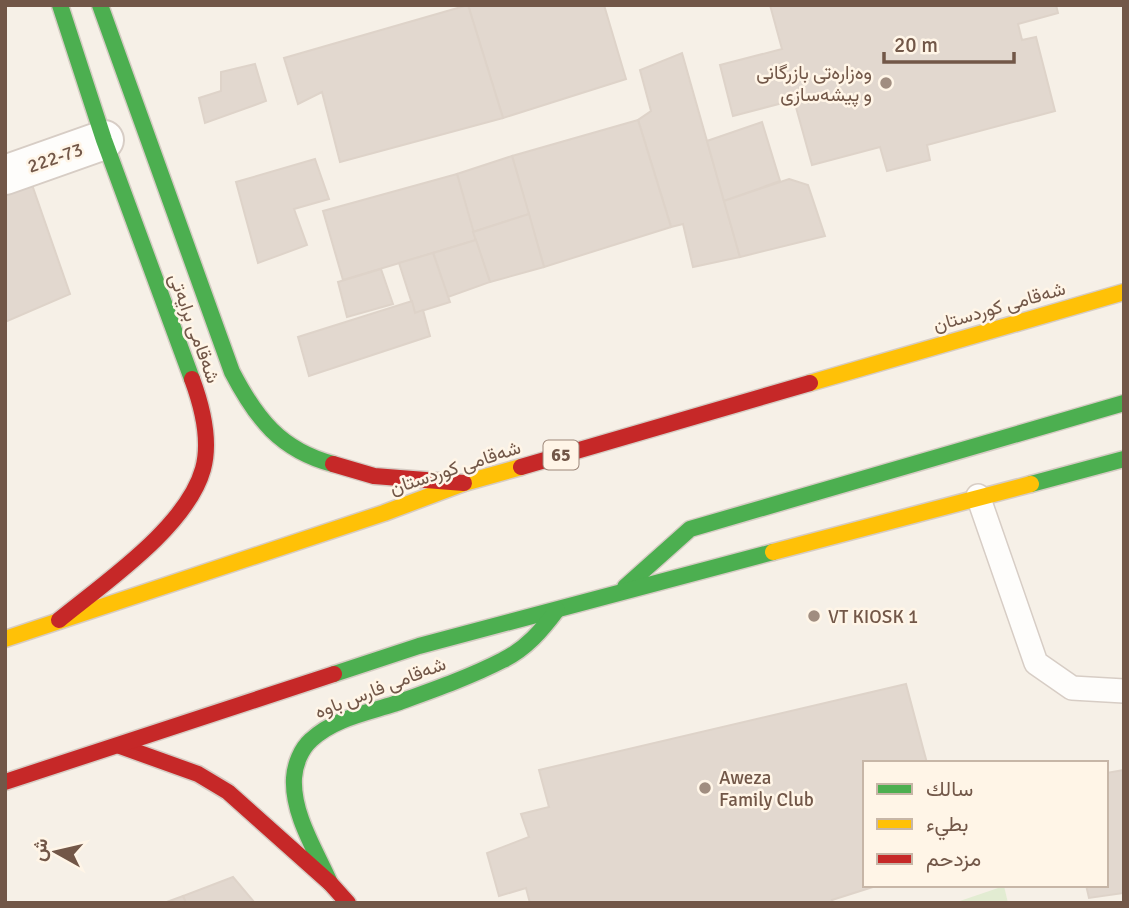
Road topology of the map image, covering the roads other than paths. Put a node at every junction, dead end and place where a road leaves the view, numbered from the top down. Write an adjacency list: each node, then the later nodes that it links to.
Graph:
1 (60, 5): 3 (main road, شەقامی برایەتی)
2 (100, 5): 3 (main road, شەقامی برایەتی)
3 (124, 133): 4 (street, 222-73); 8 (main road, شەقامی برایەتی); 12 (main road, شەقامی برایەتی)
4 (5, 174)
5 (1124, 292): 8 (main road, شەقامی کوردستان / 65)
6 (1124, 403): 10 (main road)
7 (1124, 459): 9 (main road)
8 (464, 483): 12 (main road, شەقامی کوردستان / 65)
9 (978, 496): 10 (main road); 14 (lane)
10 (618, 594): 11 (main road)
11 (556, 610): 15 (main road); 17 (main road, شەقامی فارس باوە)
12 (59, 620): 13 (main road, شەقامی کوردستان / 65)
13 (5, 639)
14 (1124, 691)
15 (120, 746): 16 (main road); 17 (main road, شەقامی فارس باوە)
16 (5, 782)
17 (330, 883): 18 (main road, شەقامی فارس باوە)
18 (348, 903)

